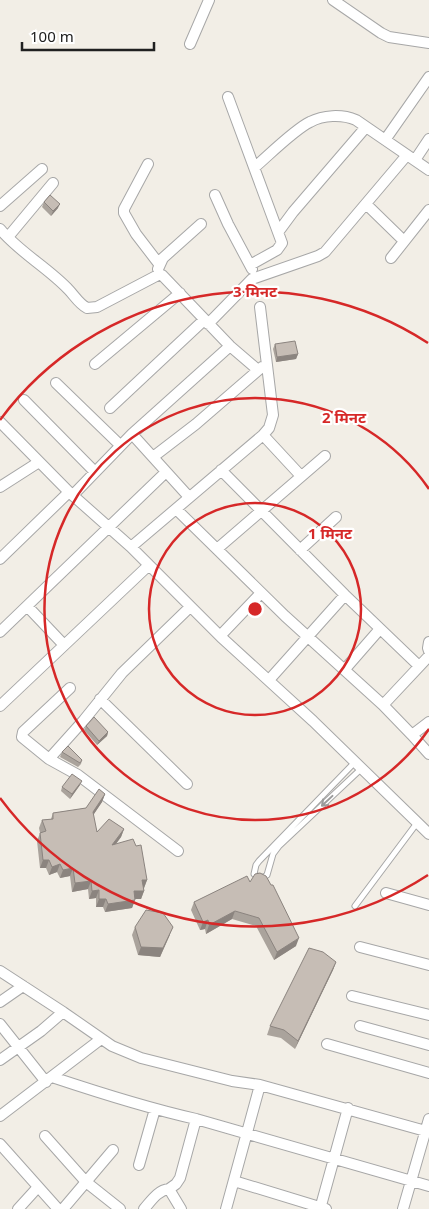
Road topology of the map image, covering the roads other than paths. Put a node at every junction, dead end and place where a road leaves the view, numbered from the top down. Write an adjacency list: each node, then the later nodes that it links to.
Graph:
1 (209, 0): 3 (street)
2 (333, 0): 4 (street)
3 (190, 44)
4 (429, 44)
5 (429, 77): 9 (street)
6 (228, 97): 12 (street)
7 (366, 127): 9 (street); 12 (street); 22 (street)
8 (429, 139): 10 (street)
9 (385, 140): 10 (street)
10 (411, 157): 14 (street); 17 (street)
11 (148, 164): 26 (street)
12 (255, 167): 22 (street)
13 (42, 169): 18 (street)
14 (429, 170)
15 (53, 183): 23 (street)
16 (215, 195): 27 (street)
17 (366, 204): 24 (street); 29 (street)
18 (0, 206)
19 (429, 210): 24 (street)
20 (201, 224): 26 (street)
21 (0, 228): 23 (street)
22 (279, 231): 27 (street)
23 (8, 237): 28 (street)
24 (404, 241): 25 (street)
25 (391, 258)
26 (159, 264): 28 (street)
27 (250, 265): 29 (street)
28 (158, 275): 30 (street)
29 (256, 277): 32 (street)
30 (180, 293): 32 (street); 34 (street)
31 (260, 308): 35 (street)
32 (206, 322): 33 (street); 38 (street)
33 (230, 346): 35 (street); 40 (street)
34 (95, 364)
35 (262, 367): 41 (street); 44 (street)
36 (56, 383): 42 (street)
37 (24, 400): 47 (street)
38 (110, 408)
39 (0, 423): 45 (street)
40 (132, 434): 42 (street); 44 (street)
41 (264, 435): 46 (street); 49 (street)
42 (120, 445): 47 (street)
43 (325, 456): 49 (street)
44 (153, 457): 48 (street)
45 (39, 462): 50 (street); 51 (street)
46 (221, 470): 52 (street); 54 (street)
47 (95, 472): 51 (street)
48 (166, 472): 52 (street); 56 (street)
49 (302, 476): 54 (street)
50 (0, 487)
51 (71, 493): 56 (street); 60 (street)
52 (189, 497): 53 (street)
53 (176, 509): 57 (street); 58 (street)
54 (260, 511): 58 (street); 59 (street)
55 (336, 517): 59 (street)
56 (108, 528): 57 (street); 64 (street)
57 (131, 547): 61 (street)
58 (217, 549): 62 (street)
59 (300, 550): 63 (street)
60 (0, 559)
61 (149, 565): 65 (street); 71 (street)
62 (261, 593): 68 (street); 69 (street)
63 (344, 595): 66 (street); 69 (street)
64 (27, 606): 67 (street); 71 (street)
65 (190, 607): 68 (street); 78 (street)
66 (379, 630): 74 (street); 75 (street)
67 (0, 632)
68 (220, 636): 76 (street)
69 (308, 636): 75 (street); 76 (street)
70 (429, 642): 72 (street)
71 (64, 645): 80 (street)
72 (429, 650)
73 (429, 656): 74 (street)
74 (419, 666): 79 (street)
75 (345, 670): 79 (street)
76 (268, 680): 85 (street)
77 (70, 688): 84 (street)
78 (100, 699): 84 (street); 86 (street)
79 (383, 705): 82 (street)
80 (0, 706)
81 (429, 722): 82 (street)
82 (412, 735): 83 (street)
83 (429, 754)
84 (49, 759): 89 (street)
85 (359, 765): 85 (lane, one-way to 85); 87 (street)
86 (187, 784)
87 (418, 822): 88 (street); 92 (lane)
88 (429, 834)
89 (178, 851)
90 (386, 893): 91 (street)
91 (429, 905)
92 (354, 906)
93 (360, 947): 94 (street)
94 (429, 965)
95 (0, 971): 96 (street)
96 (23, 986): 98 (street); 99 (street)
97 (352, 996): 100 (street)
98 (0, 1002)
99 (63, 1012): 103 (street); 106 (street)
100 (429, 1015)
101 (0, 1024): 106 (street)
102 (360, 1026): 105 (street)
103 (101, 1039): 109 (street); 110 (street)
104 (327, 1044): 108 (street)
105 (429, 1045)
106 (19, 1046): 107 (street); 109 (street)
107 (0, 1060)
108 (429, 1073)
109 (49, 1079): 112 (street); 113 (street)
110 (260, 1085): 111 (street); 117 (street)
111 (348, 1108): 116 (street); 121 (street)
112 (155, 1110): 114 (street); 122 (street)
113 (0, 1116)
114 (196, 1119): 117 (street); 128 (street)
115 (429, 1120): 116 (street)
116 (428, 1131): 124 (street)
117 (248, 1134): 121 (street); 123 (street)
118 (45, 1136): 125 (street)
119 (0, 1144): 127 (street)
120 (113, 1150): 125 (street)
121 (335, 1160): 124 (street); 129 (street)
122 (139, 1165)
123 (234, 1180): 129 (street); 136 (street)
124 (412, 1181): 126 (street); 137 (street)
125 (86, 1182): 132 (street); 133 (street)
126 (429, 1186)
127 (38, 1187): 130 (street); 131 (street)
128 (169, 1189): 134 (street); 135 (street)
129 (322, 1208)
130 (18, 1209)
131 (58, 1209)
132 (63, 1209)
133 (120, 1209)
134 (144, 1209)
135 (181, 1209)
136 (226, 1209)
137 (403, 1209)

